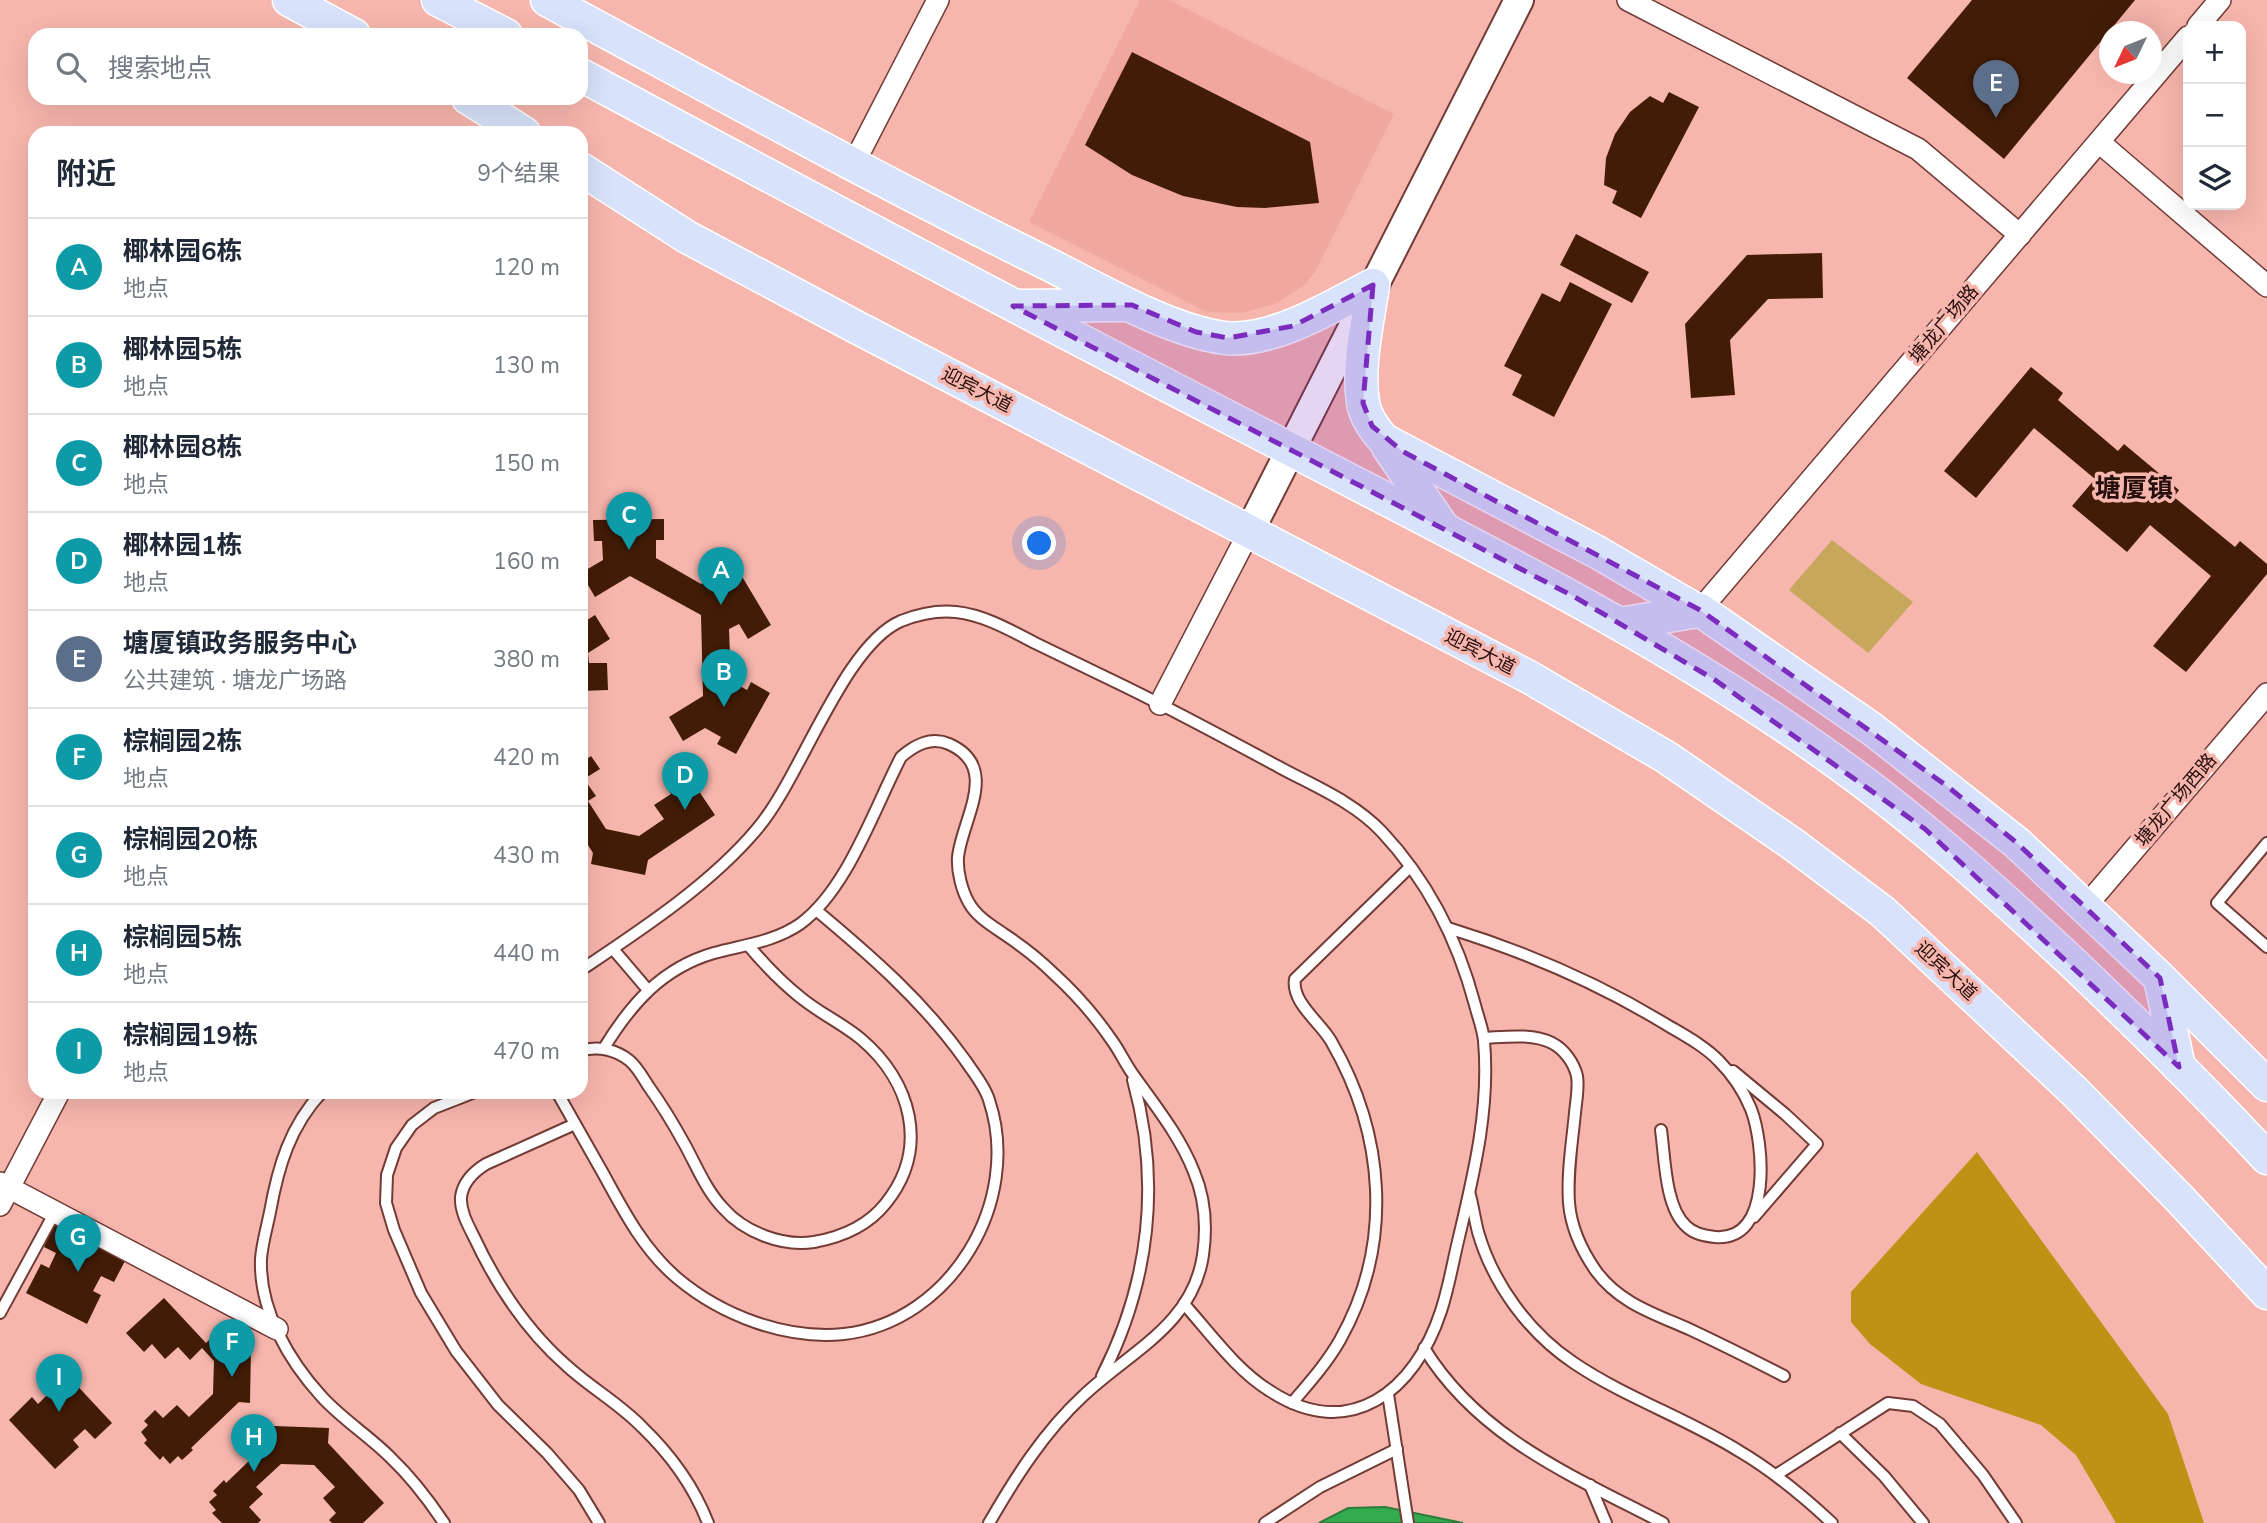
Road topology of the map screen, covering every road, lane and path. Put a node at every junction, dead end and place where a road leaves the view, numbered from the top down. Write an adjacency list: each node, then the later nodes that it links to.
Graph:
1 (289, 0): 9 (main road)
2 (438, 0): 10 (main road)
3 (547, 0): 16 (main road)
4 (938, 0): 16 (street)
5 (1519, 0): 19 (street)
6 (1628, 0): 18 (street)
7 (2220, 0): 8 (street)
8 (2202, 21)
9 (341, 28)
10 (492, 28)
11 (2183, 43): 15 (street, 塘龙广场路)
12 (588, 79): 22 (main road)
13 (479, 105): 14 (main road)
14 (513, 126)
15 (2099, 142): 18 (street, 塘龙广场路); 20 (street)
16 (853, 165): 21 (main road)
17 (588, 173): 26 (main road, 迎宾大道)
18 (2020, 235): 27 (street, 塘龙广场路)
19 (1373, 285): 21 (main road); 23 (main road); 24 (street)
20 (2267, 286)
21 (1132, 305): 22 (main road)
22 (1013, 306): 24 (main road)
23 (1384, 440): 25 (main road); 27 (main road)
24 (1290, 450): 25 (main road); 26 (street)
25 (1444, 530): 28 (main road)
26 (1249, 531): 30 (street); 64 (main road, 迎宾大道)
27 (1699, 610): 28 (main road); 32 (main road)
28 (1620, 624): 31 (main road)
29 (2267, 694): 35 (street, 塘龙广场西路)
30 (1160, 704): 34 (lane); 40 (lane)
31 (1925, 829): 32 (main road); 48 (main road)
32 (2017, 843): 35 (main road)
33 (2267, 843): 39 (lane)
34 (1410, 867): 37 (lane); 72 (lane)
35 (2085, 907): 42 (main road)
36 (816, 910): 38 (lane); 49 (lane); 56 (lane)
37 (1448, 928): 44 (lane); 47 (lane)
38 (748, 945): 43 (lane); 46 (lane)
39 (2267, 947)
40 (613, 949): 41 (lane); 43 (lane)
41 (588, 965)
42 (2160, 978): 48 (main road); 50 (main road)
43 (648, 990): 46 (lane)
44 (1484, 1038): 61 (lane); 69 (lane)
45 (588, 1048): 46 (lane)
46 (604, 1048)
47 (1718, 1059): 63 (lane); 63 (lane)
48 (2179, 1067): 55 (main road)
49 (1130, 1070): 65 (lane); 70 (lane)
50 (2267, 1085)
51 (55, 1099): 60 (street)
52 (317, 1099): 67 (lane)
53 (457, 1099): 78 (lane)
54 (561, 1099): 56 (lane)
55 (2232, 1121): 58 (main road); 59 (main road)
56 (575, 1124): 79 (lane)
57 (1661, 1130): 63 (lane)
58 (2267, 1131)
59 (2267, 1158)
60 (3, 1192): 62 (street)
61 (1470, 1192): 68 (lane); 75 (lane)
62 (55, 1212): 66 (lane); 67 (street)
63 (1749, 1222)
64 (2267, 1293)
65 (1184, 1304): 70 (lane); 72 (lane)
66 (0, 1313)
67 (276, 1329): 77 (lane)
68 (1424, 1348): 71 (lane); 76 (lane)
69 (1784, 1376)
70 (1100, 1381): 80 (lane)
71 (1388, 1394): 72 (lane); 74 (lane)
72 (1292, 1403)
73 (1840, 1433): 75 (lane); 86 (lane); 87 (lane)
74 (1397, 1450): 81 (lane); 82 (lane)
75 (1776, 1475): 85 (lane)
76 (1590, 1485): 83 (lane); 84 (lane)
77 (444, 1523)
78 (599, 1523)
79 (708, 1523)
80 (989, 1523)
81 (1265, 1523)
82 (1408, 1523)
83 (1606, 1523)
84 (1662, 1523)
85 (1832, 1523)
86 (1923, 1523)
87 (2016, 1523)

